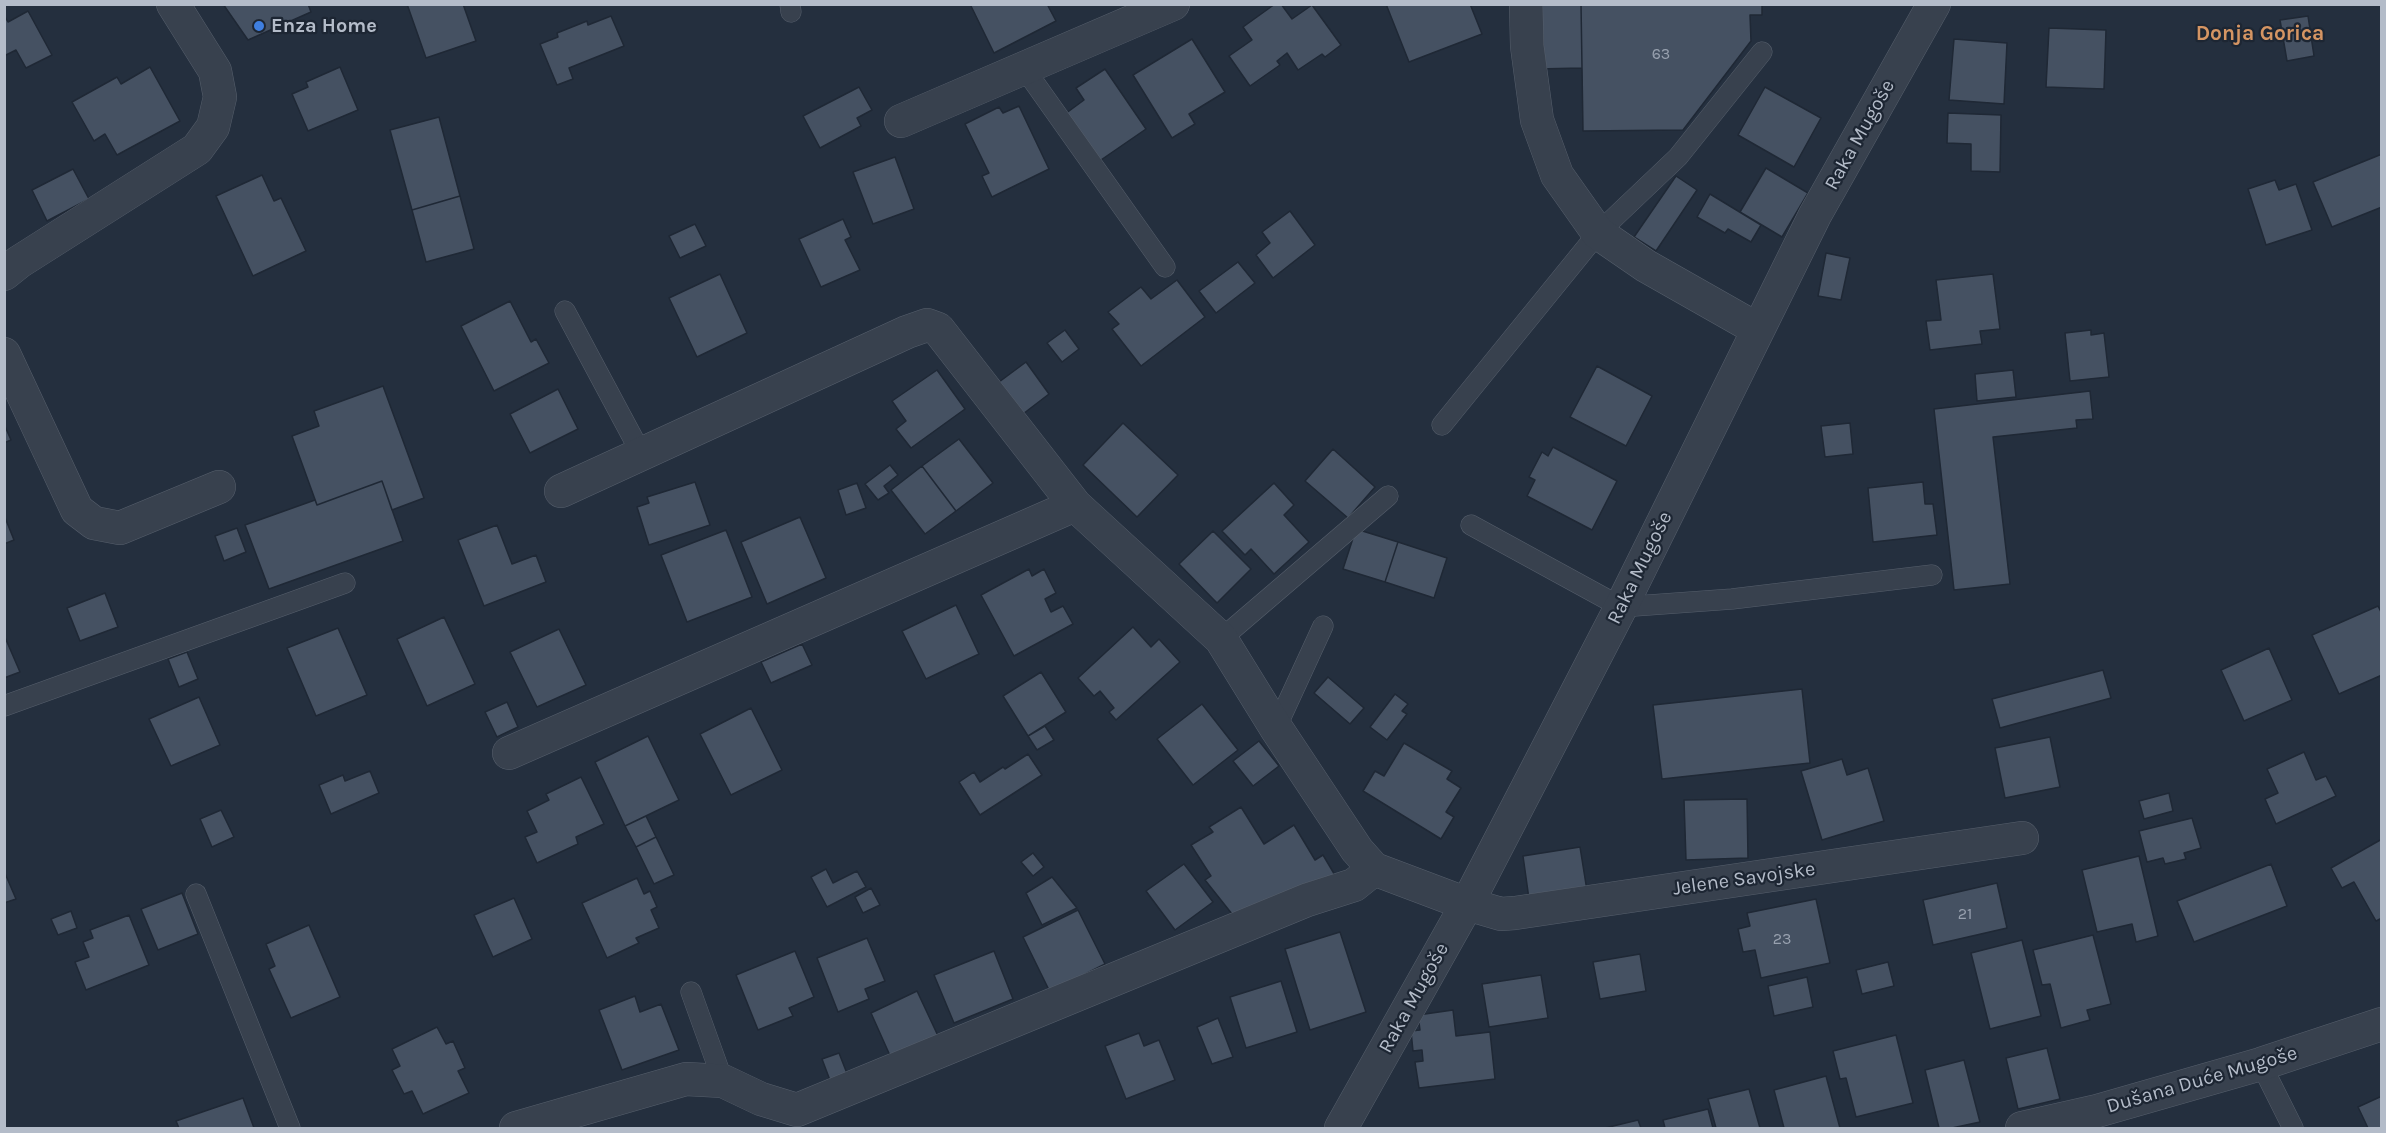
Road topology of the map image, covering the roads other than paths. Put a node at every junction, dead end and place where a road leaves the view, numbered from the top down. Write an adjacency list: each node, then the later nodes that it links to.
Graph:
1 (173, 4): 10 (street)
2 (1173, 4): 6 (street)
3 (1526, 4): 8 (street)
4 (1934, 4): 12 (street, Raka Mugoše)
5 (1762, 52): 8 (lane)
6 (1024, 68): 7 (street); 9 (lane)
7 (900, 121)
8 (1598, 233): 12 (street); 14 (lane)
9 (1165, 267)
10 (4, 274)
11 (565, 311): 15 (lane)
12 (1757, 329): 23 (street, Raka Mugoše)
13 (4, 354): 16 (street)
14 (1442, 425)
15 (642, 455): 17 (street); 19 (street)
16 (219, 487)
17 (561, 491)
18 (1388, 496): 25 (lane)
19 (1075, 505): 25 (street); 28 (street)
20 (1471, 525): 23 (lane)
21 (1932, 575): 23 (lane)
22 (345, 583): 26 (lane)
23 (1621, 607): 32 (street, Raka Mugoše)
24 (1323, 626): 27 (lane)
25 (1221, 639): 27 (street)
26 (4, 706)
27 (1276, 728): 30 (street)
28 (509, 753)
29 (2022, 838): 32 (street, Jelene Savojske)
30 (1374, 869): 32 (street, Jelene Savojske); 36 (street)
31 (196, 894): 37 (lane)
32 (1467, 904): 39 (street, Raka Mugoše)
33 (691, 992): 36 (lane)
34 (2382, 1024): 35 (street, Dušana Duće Mugoše)
35 (2261, 1064): 40 (street, Dušana Duće Mugoše); 41 (lane)
36 (723, 1081): 38 (street)
37 (290, 1128)
38 (516, 1128)
39 (1341, 1128)
40 (2022, 1128)
41 (2293, 1128)

